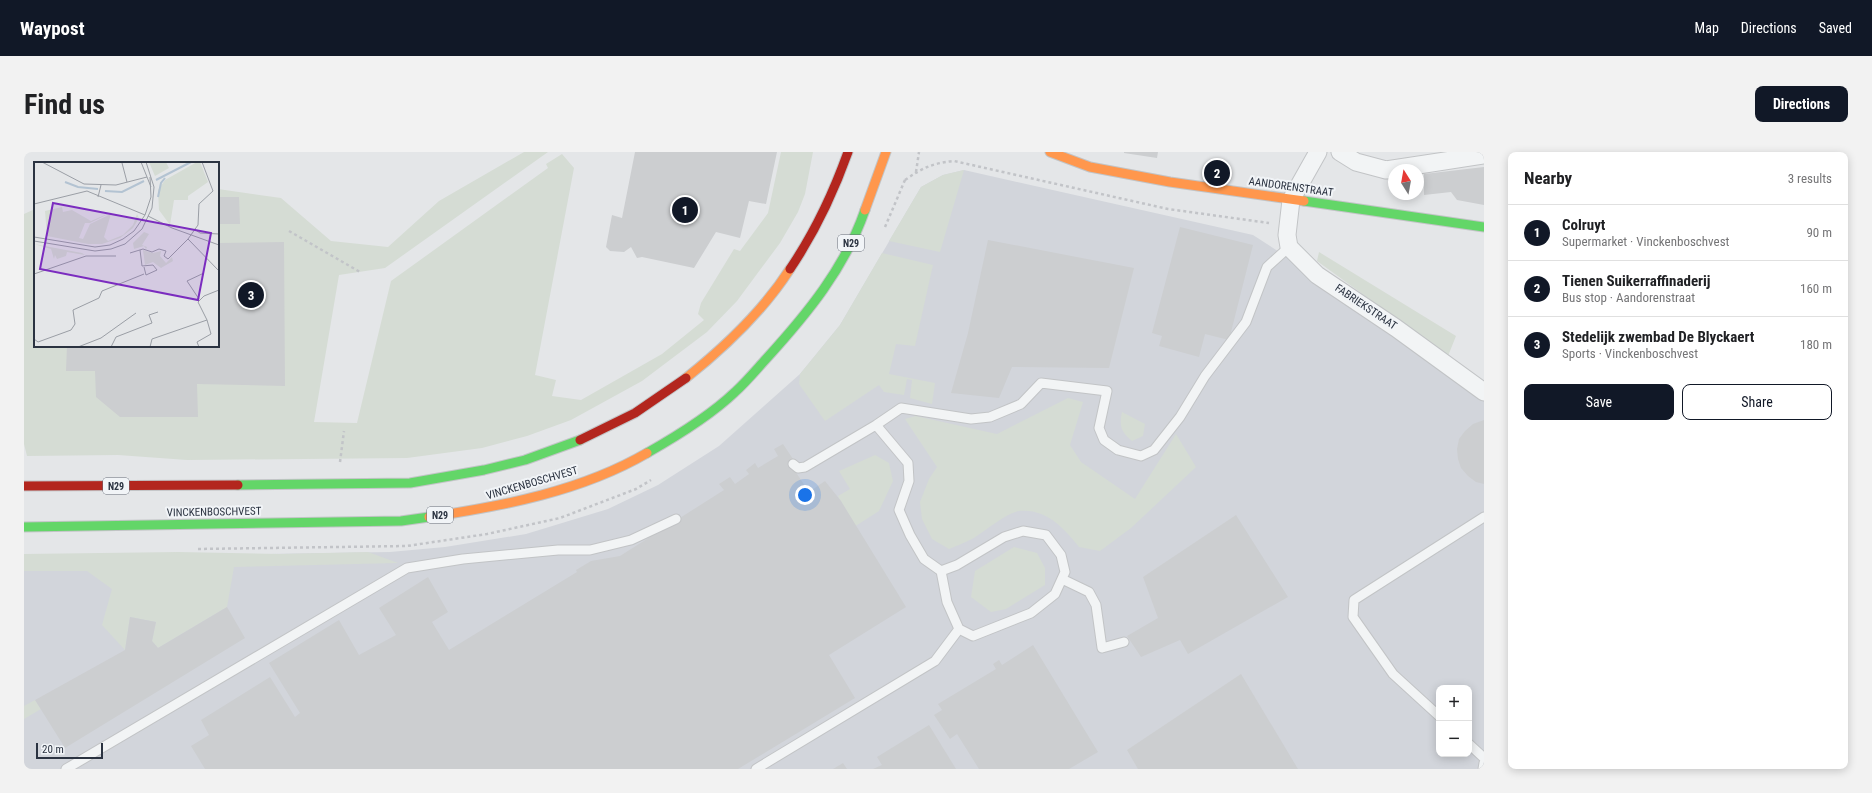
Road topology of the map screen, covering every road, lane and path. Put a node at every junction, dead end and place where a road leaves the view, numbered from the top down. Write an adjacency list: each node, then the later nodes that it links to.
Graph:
1 (848, 152): 19 (main road, N29)
2 (886, 152): 22 (main road, VINCKENBOSCHVEST / N29)
3 (919, 152): 8 (path)
4 (1050, 152): 9 (main road, AANDORENSTRAAT)
5 (1318, 152): 9 (street)
6 (1340, 152): 7 (street)
7 (1484, 155)
8 (905, 180)
9 (1290, 200): 10 (main road, AANDORENSTRAAT); 12 (street)
10 (1484, 227)
11 (289, 231): 13 (path)
12 (1288, 247): 14 (street, FABRIEKSTRAAT); 15 (lane)
13 (360, 272)
14 (1484, 392)
15 (876, 425): 17 (lane); 23 (lane)
16 (344, 431): 18 (path)
17 (793, 464)
18 (340, 469)
19 (24, 486)
20 (1484, 518): 27 (lane)
21 (676, 519): 31 (lane)
22 (24, 527)
23 (941, 571): 24 (lane); 25 (lane)
24 (1062, 579): 25 (lane); 26 (lane)
25 (959, 629): 32 (lane)
26 (1124, 642)
27 (1436, 713)
28 (1472, 747): 29 (lane)
29 (1484, 758)
30 (1484, 763): 33 (lane)
31 (66, 769)
32 (756, 769)
33 (1483, 769)

